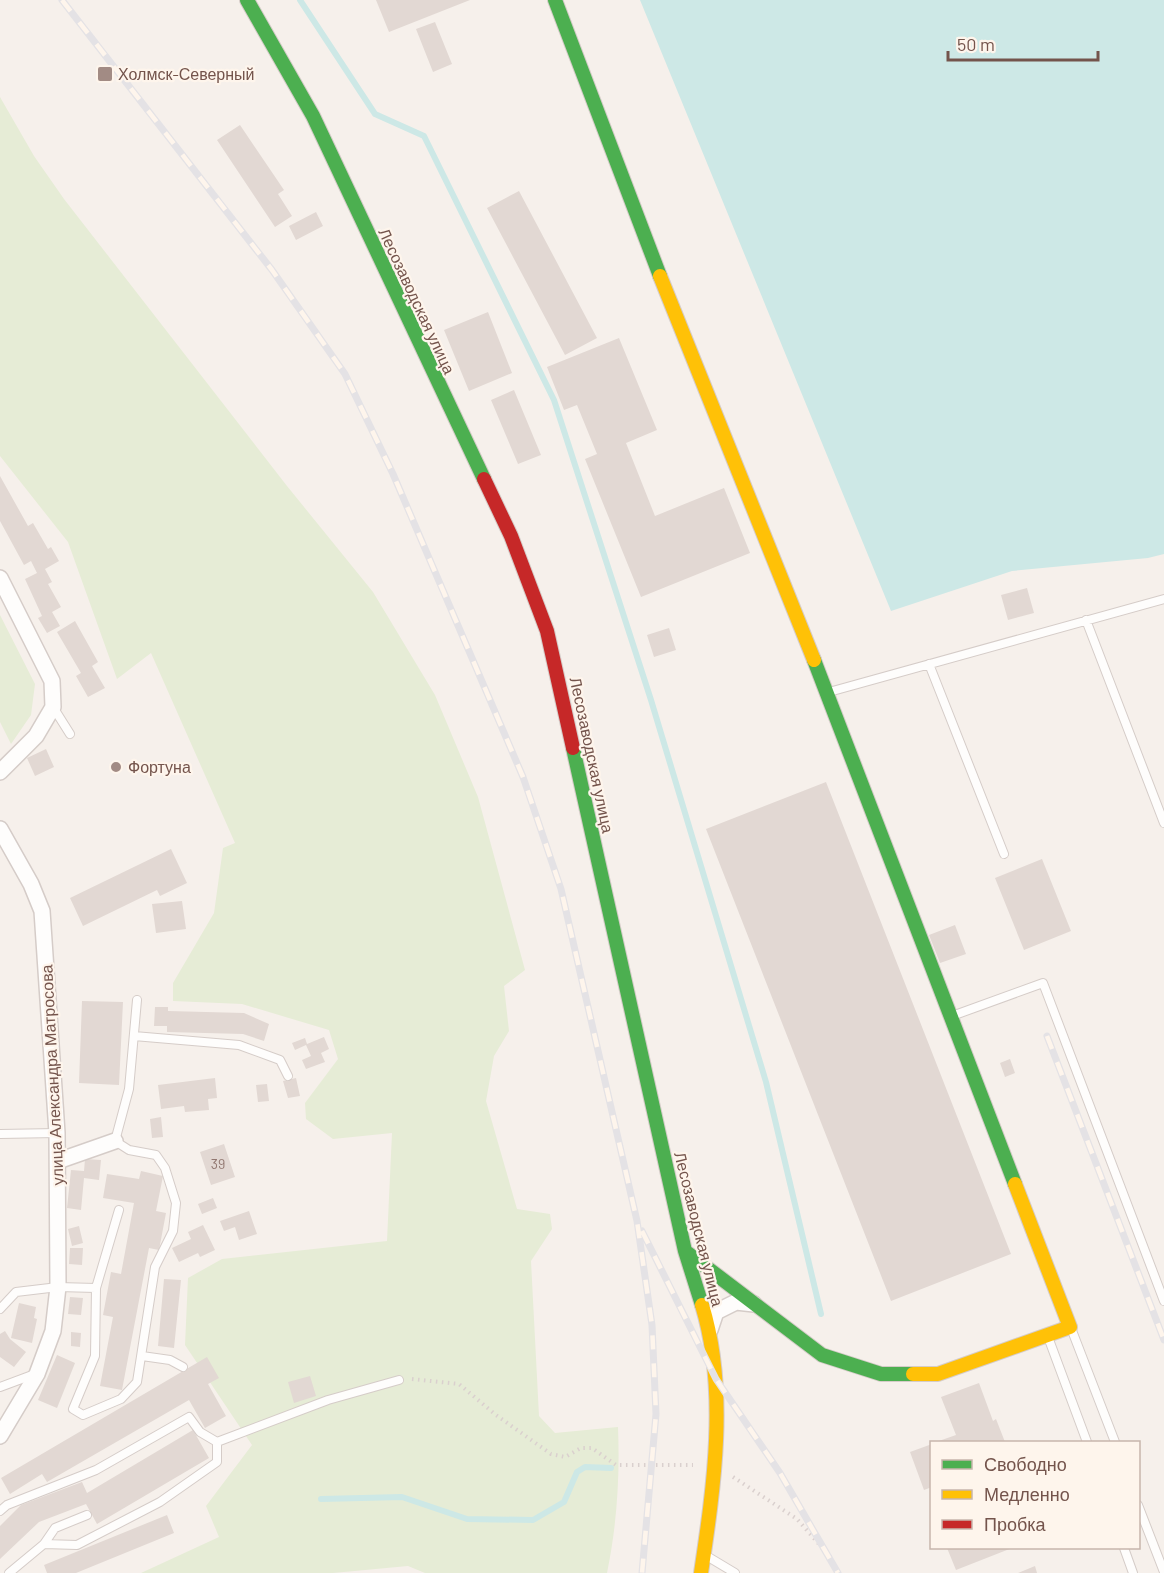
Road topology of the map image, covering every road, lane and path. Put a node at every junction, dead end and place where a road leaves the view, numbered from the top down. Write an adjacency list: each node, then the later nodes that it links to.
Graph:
1 (247, 0): 23 (street, Лесозаводская улица)
2 (555, 0): 7 (street)
3 (0, 578): 8 (street)
4 (1164, 599): 5 (lane)
5 (1086, 620): 6 (lane); 11 (lane)
6 (929, 664): 7 (lane); 13 (lane)
7 (827, 692): 15 (street)
8 (53, 707): 9 (lane); 10 (street)
9 (70, 734)
10 (0, 772)
11 (1164, 823)
12 (0, 831): 18 (street, улица Александра Матросова)
13 (1004, 855)
14 (137, 1000): 16 (lane)
15 (952, 1016): 26 (lane); 29 (street)
16 (134, 1036): 17 (lane); 20 (lane)
17 (288, 1076)
18 (57, 1133): 19 (lane); 21 (street, улица Александра Матросова)
19 (0, 1134)
20 (115, 1141): 21 (street); 32 (lane)
21 (58, 1161): 24 (street, улица Александра Матросова)
22 (119, 1210): 25 (lane)
23 (685, 1251): 27 (street); 30 (street, Лесозаводская улица)
24 (58, 1287): 25 (lane); 28 (lane); 34 (street, улица Александра Матросова)
25 (96, 1288): 32 (lane)
26 (1164, 1300)
27 (754, 1304): 30 (street); 31 (street)
28 (0, 1309)
29 (1070, 1327): 31 (street); 39 (lane)
30 (709, 1332): 41 (street, Лесозаводская улица)
31 (1048, 1335): 38 (lane)
32 (142, 1356): 33 (lane)
33 (183, 1367)
34 (37, 1374): 36 (lane); 37 (street, улица Александра Матросова)
35 (399, 1380): 40 (lane); 41 (path)
36 (0, 1387)
37 (0, 1436)
38 (1086, 1441)
39 (1114, 1441)
40 (217, 1442): 43 (lane); 47 (lane)
41 (712, 1464): 49 (street, Лесозаводская улица); 50 (path)
42 (0, 1498): 43 (lane)
43 (7, 1504): 45 (lane)
44 (1140, 1510): 51 (lane)
45 (0, 1511)
46 (87, 1515): 47 (lane)
47 (44, 1545): 52 (lane)
48 (1124, 1549): 55 (lane)
49 (704, 1554): 53 (street, Лесозаводская улица); 54 (lane)
50 (832, 1559)
51 (1164, 1572)
52 (9, 1573)
53 (701, 1573)
54 (735, 1573)
55 (1133, 1573)

